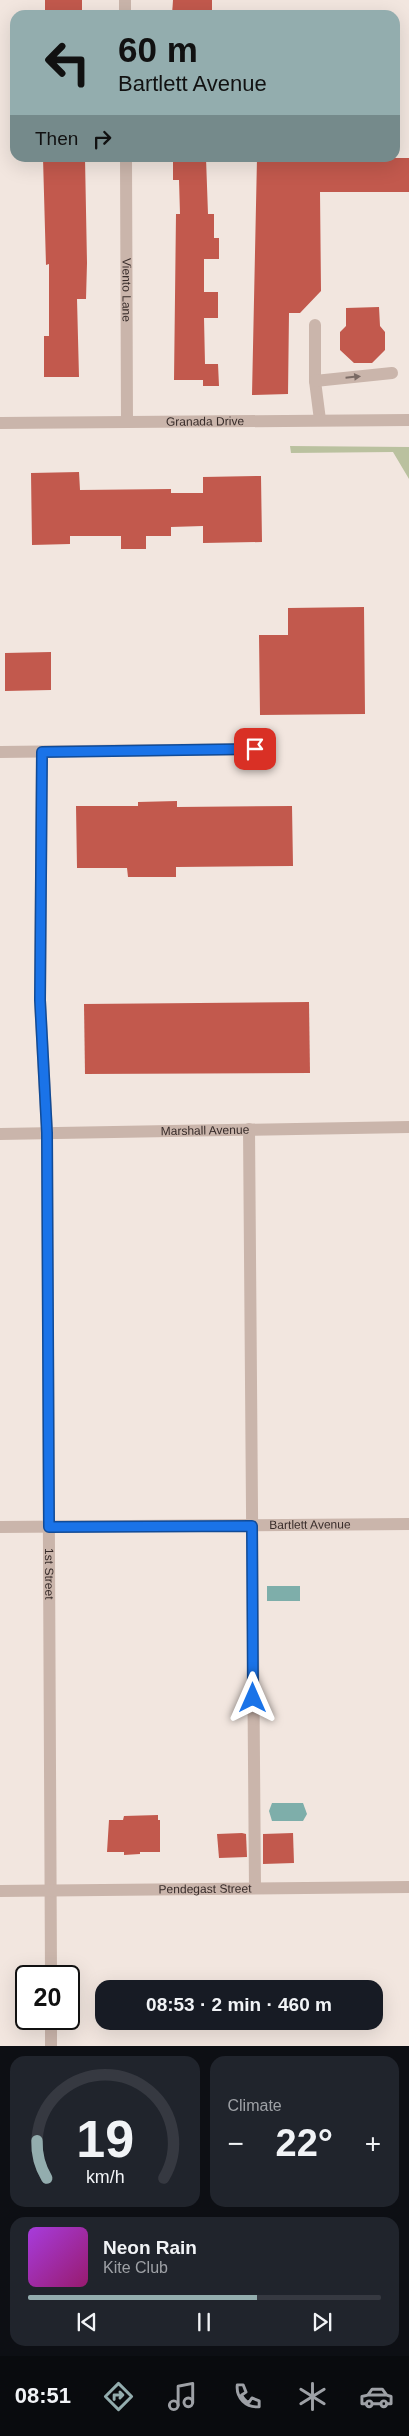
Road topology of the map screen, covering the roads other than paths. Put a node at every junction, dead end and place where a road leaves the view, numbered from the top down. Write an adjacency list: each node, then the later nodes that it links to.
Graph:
1 (126, 162): 7 (street, Viento Lane)
2 (315, 325): 4 (street)
3 (392, 373): 4 (street, one-way to 3)
4 (315, 381): 5 (street)
5 (320, 420): 6 (street, Granada Drive); 7 (street, Granada Drive)
6 (409, 420)
7 (127, 422): 8 (street, Granada Drive)
8 (0, 424)
9 (255, 749): 11 (street)
10 (0, 752): 11 (street)
11 (42, 752): 14 (street, 1st Street)
12 (409, 1127): 13 (street, Marshall Avenue)
13 (249, 1129): 14 (street, Marshall Avenue); 17 (street)
14 (47, 1133): 15 (street, Marshall Avenue); 19 (street, 1st Street)
15 (0, 1134)
16 (409, 1524): 17 (street, Bartlett Avenue)
17 (252, 1526): 19 (street, Bartlett Avenue); 21 (street)
18 (0, 1527): 19 (street, Bartlett Avenue)
19 (49, 1527): 22 (street, 1st Street)
20 (409, 1887): 21 (street, Pendegast Street)
21 (254, 1888): 22 (street, Pendegast Street)
22 (52, 1890): 23 (street, Pendegast Street); 24 (street, 1st Street)
23 (0, 1891)
24 (51, 1965)
25 (51, 2030): 26 (street)
26 (51, 2046)

